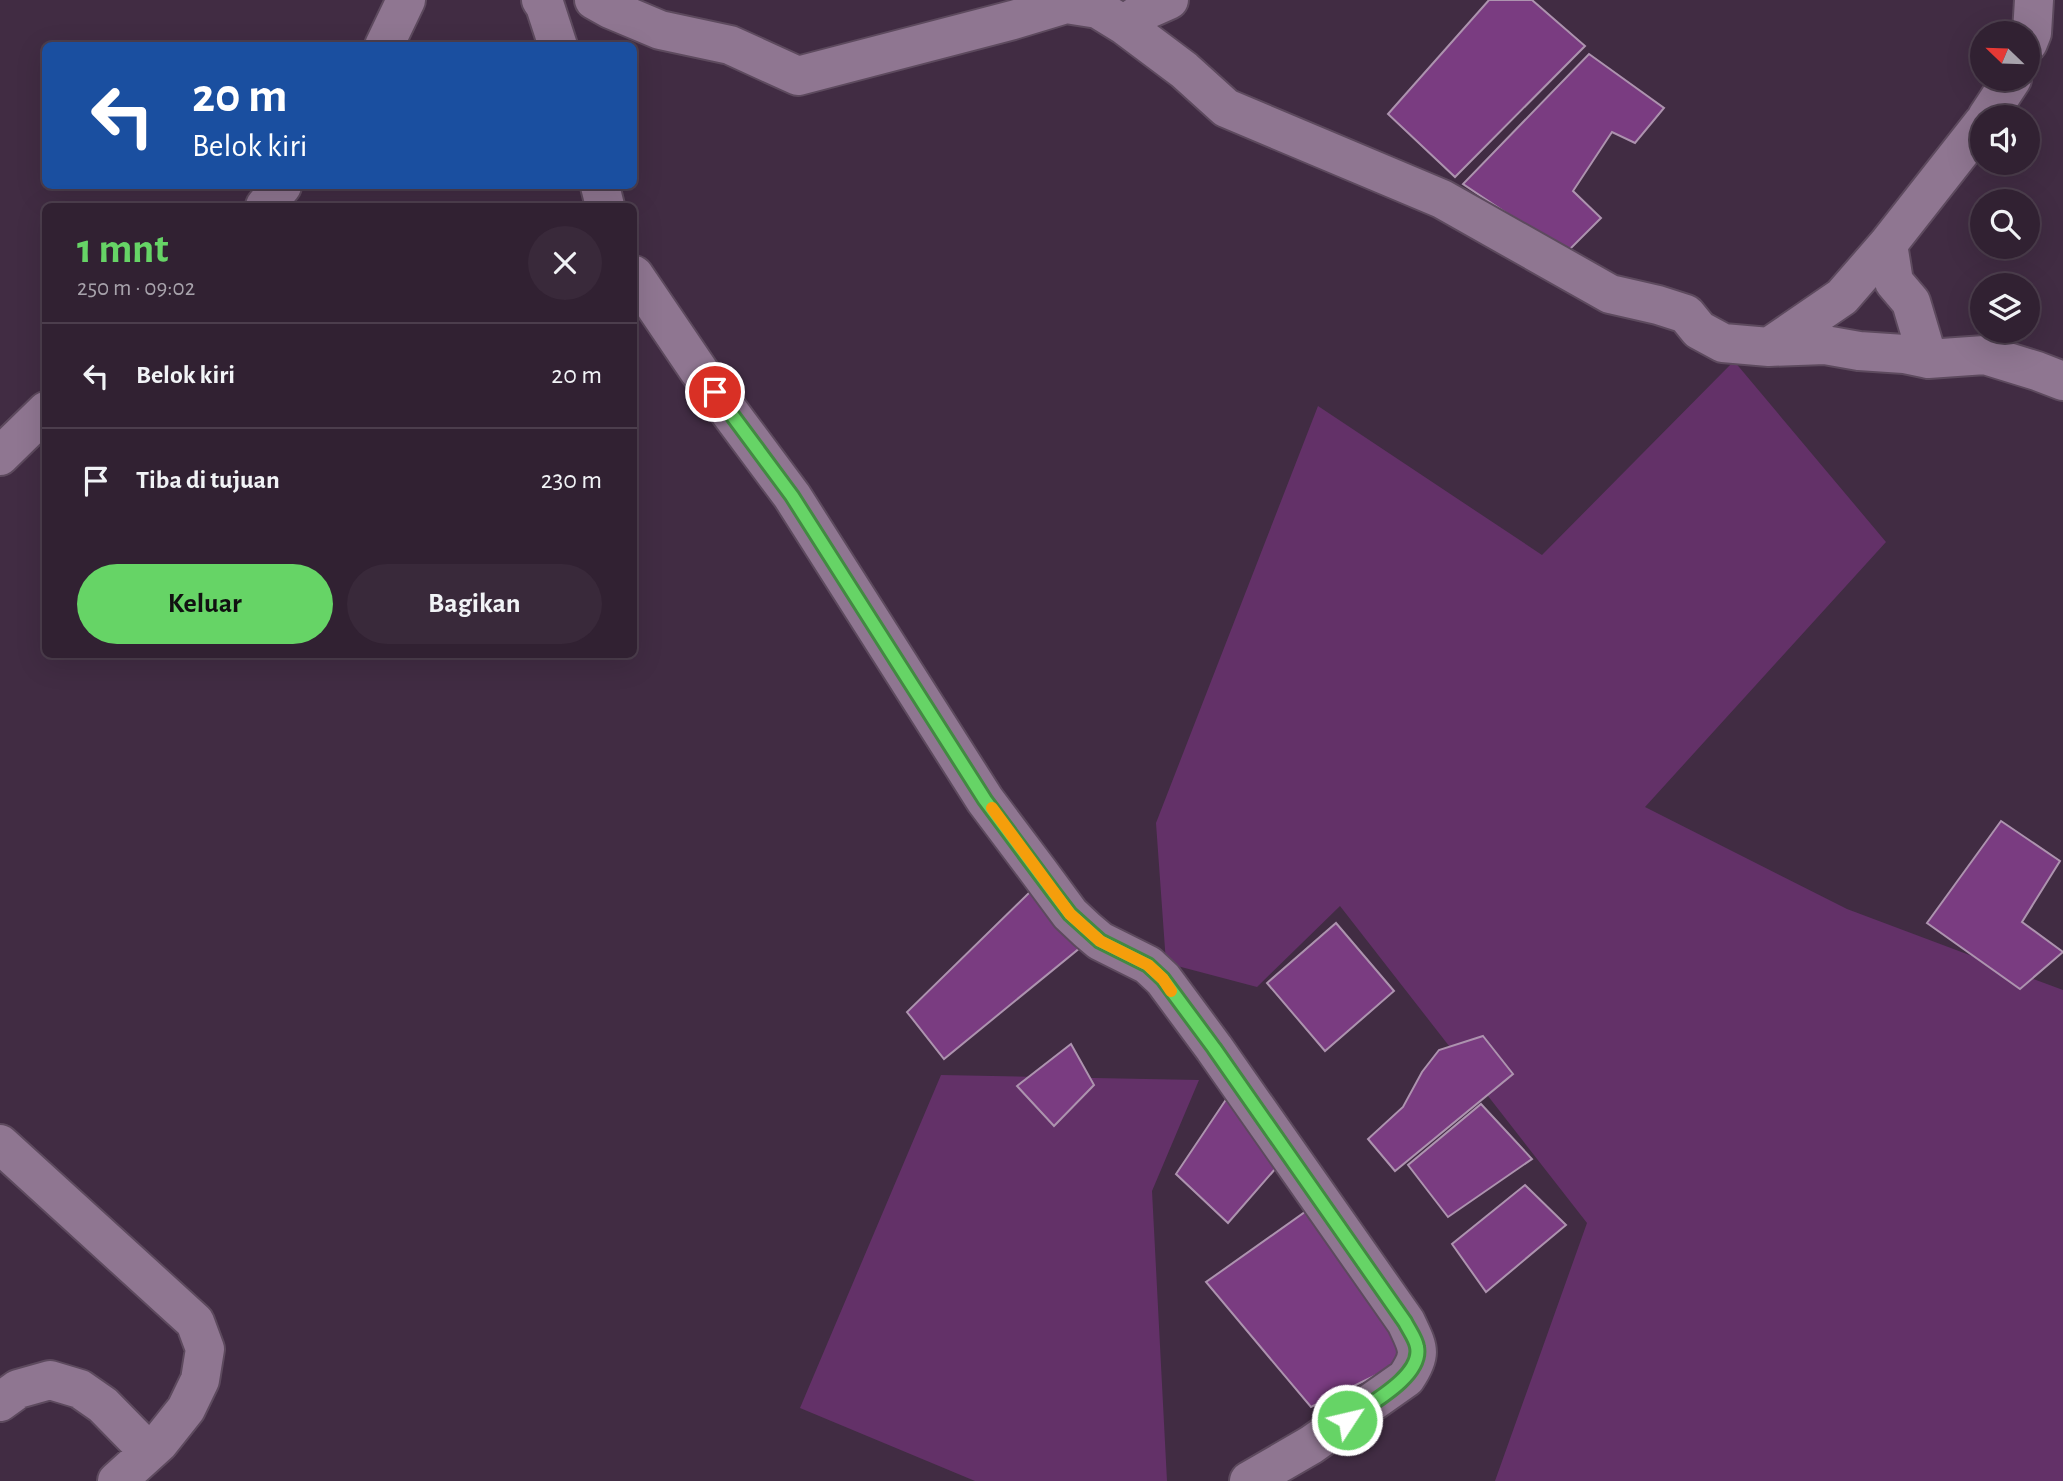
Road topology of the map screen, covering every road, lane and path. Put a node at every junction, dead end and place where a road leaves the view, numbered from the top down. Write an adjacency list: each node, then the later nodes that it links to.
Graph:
1 (406, 0): 8 (street)
2 (541, 0): 9 (street)
3 (594, 0): 7 (street)
4 (1169, 0): 7 (street)
5 (2034, 0): 6 (street)
6 (2033, 21)
7 (1124, 25): 15 (street)
8 (386, 42)
9 (557, 42)
10 (1970, 140): 13 (street)
11 (279, 189): 12 (street)
12 (268, 203)
13 (1888, 244): 15 (street); 16 (street)
14 (637, 279): 24 (street)
15 (1769, 347): 16 (street)
16 (1928, 359): 17 (street)
17 (2063, 382)
18 (42, 415): 19 (street)
19 (0, 456)
20 (0, 1144): 22 (street)
21 (0, 1402): 22 (street)
22 (149, 1452): 23 (street)
23 (117, 1481)
24 (1249, 1481)

